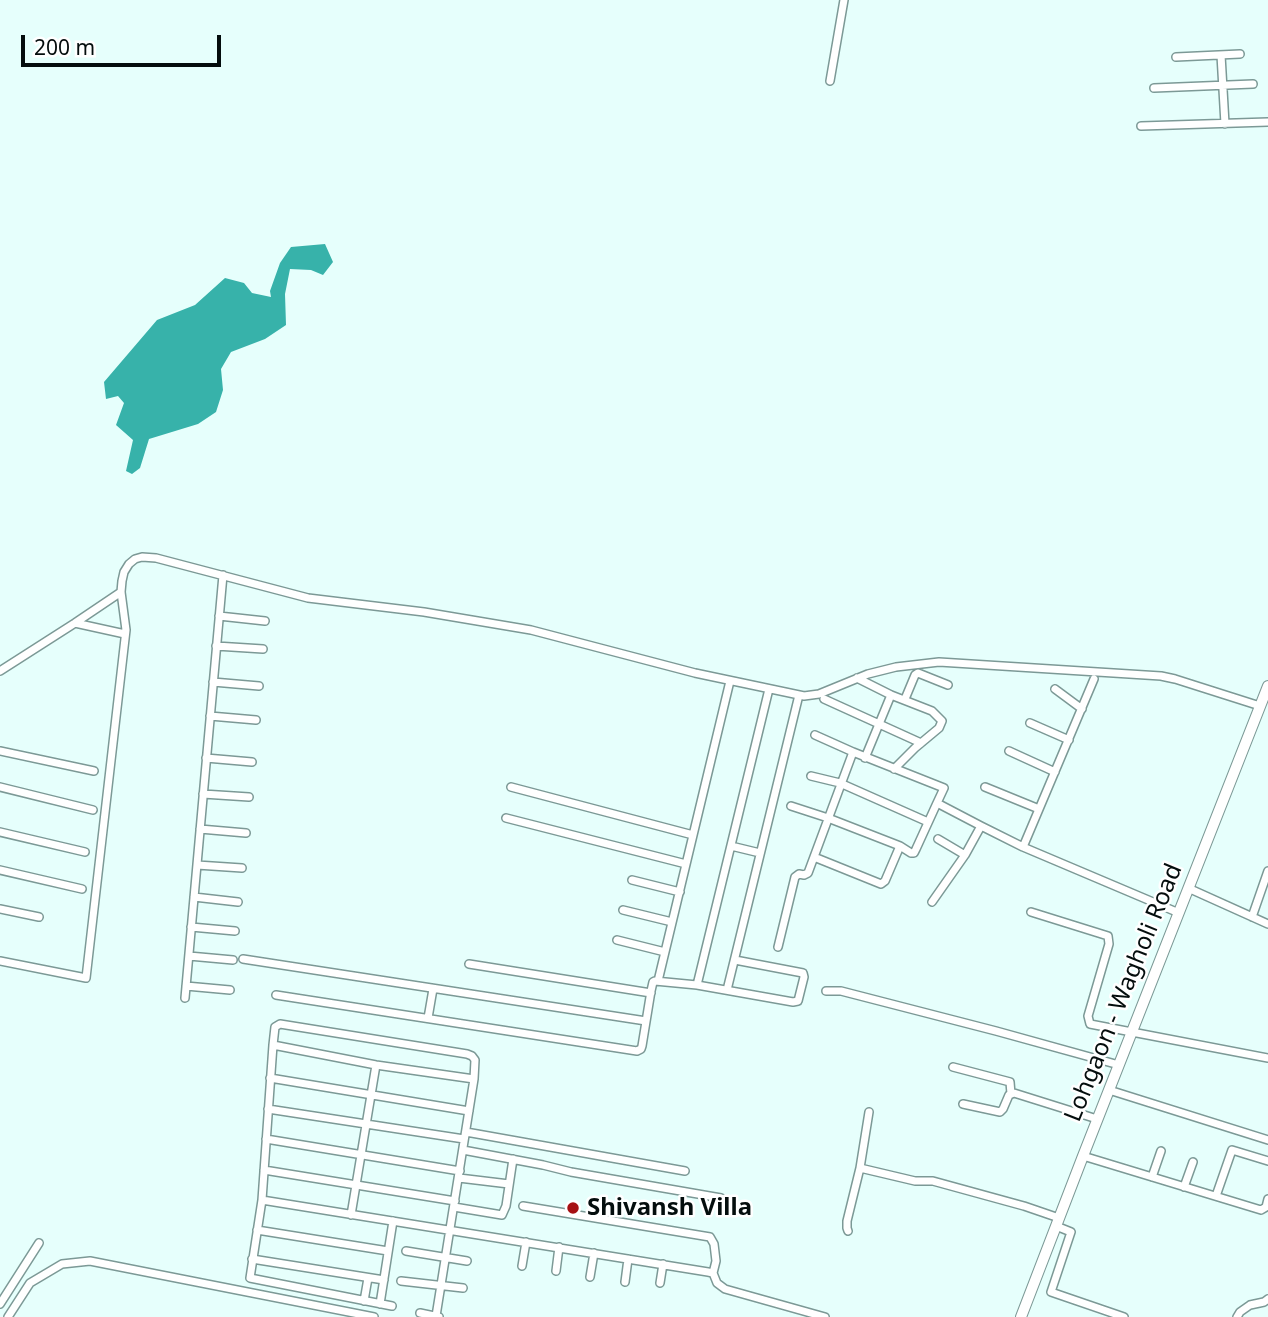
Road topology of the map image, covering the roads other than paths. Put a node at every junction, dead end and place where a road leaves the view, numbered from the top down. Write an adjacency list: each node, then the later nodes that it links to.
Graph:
1 (844, 0): 5 (street)
2 (1240, 54): 3 (street)
3 (1221, 55): 4 (street); 7 (street)
4 (1176, 57)
5 (830, 80)
6 (1253, 84): 7 (street)
7 (1223, 86): 8 (street); 10 (street)
8 (1154, 88)
9 (1268, 122): 10 (street)
10 (1224, 124): 11 (street)
11 (1141, 126)
12 (223, 575): 13 (street); 14 (street); 24 (street)
13 (121, 592): 16 (street); 17 (street)
14 (219, 616): 15 (street); 18 (street)
15 (265, 621)
16 (75, 624): 17 (street); 20 (street)
17 (125, 634): 108 (street)
18 (216, 646): 19 (street); 23 (street)
19 (264, 649)
20 (0, 671)
21 (858, 678): 30 (street); 31 (street); 34 (street)
22 (1094, 679): 35 (street)
23 (213, 681): 26 (street); 36 (street)
24 (730, 681): 28 (street); 70 (street)
25 (948, 685): 33 (street)
26 (259, 686)
27 (1268, 686): 34 (main road, Lohgaon - Wagholi Road)
28 (769, 689): 30 (street); 72 (street)
29 (1055, 689): 35 (street)
30 (799, 695): 76 (street)
31 (891, 695): 33 (street); 39 (street)
32 (824, 699): 39 (street)
33 (905, 699): 42 (street)
34 (1260, 706): 85 (main road, Lohgaon - Wagholi Road)
35 (1082, 709): 41 (street)
36 (210, 716): 37 (street); 46 (street)
37 (256, 720)
38 (1030, 723): 41 (street)
39 (879, 724): 42 (street); 47 (street)
40 (815, 735): 45 (street)
41 (1069, 740): 51 (street)
42 (920, 743): 49 (street)
43 (0, 751): 50 (street)
44 (1009, 751): 51 (street)
45 (853, 752): 47 (street); 53 (street)
46 (206, 758): 48 (street); 57 (street)
47 (865, 758): 49 (street)
48 (252, 762)
49 (894, 769): 59 (street)
50 (94, 771)
51 (1055, 772): 61 (street)
52 (811, 776): 53 (street)
53 (840, 783): 64 (street); 65 (street)
54 (0, 787): 62 (street)
55 (511, 787): 70 (street)
56 (985, 787): 61 (street)
57 (203, 794): 58 (street); 67 (street)
58 (249, 797)
59 (937, 803): 65 (street); 66 (street)
60 (791, 806): 64 (street)
61 (1039, 809): 74 (street)
62 (93, 810)
63 (506, 818): 79 (street)
64 (828, 818): 73 (street); 78 (street)
65 (928, 822): 73 (street)
66 (981, 826): 74 (street); 77 (street)
67 (200, 829): 69 (street); 80 (street)
68 (0, 832): 75 (street)
69 (246, 833)
70 (694, 835): 79 (street)
71 (939, 839): 77 (street)
72 (731, 846): 76 (street); 111 (street)
73 (900, 846): 78 (street)
74 (1023, 847): 94 (street)
75 (85, 852)
76 (760, 853): 107 (street)
77 (965, 855): 90 (street)
78 (814, 858): 102 (street)
79 (686, 864): 87 (street)
80 (197, 865): 81 (street); 88 (street)
81 (242, 868)
82 (0, 870): 86 (street)
83 (1268, 871): 96 (street)
84 (632, 880): 87 (street)
85 (1188, 888): 94 (main road, Lohgaon - Wagholi Road); 96 (street)
86 (82, 889)
87 (680, 892): 97 (street)
88 (194, 897): 89 (street); 99 (street)
89 (238, 902)
90 (932, 902)
91 (0, 909): 95 (street)
92 (623, 910): 97 (street)
93 (1031, 912): 122 (street)
94 (1179, 913): 122 (main road, Lohgaon - Wagholi Road)
95 (38, 917)
96 (1251, 917): 98 (street)
97 (672, 922): 103 (street)
98 (1268, 924)
99 (191, 926): 100 (street); 104 (street)
100 (235, 932)
101 (617, 940): 103 (street)
102 (778, 947)
103 (665, 952): 110 (street)
104 (188, 956): 106 (street); 112 (street)
105 (243, 959): 113 (street)
106 (233, 960)
107 (735, 960): 115 (street); 115 (street)
108 (0, 961)
109 (469, 964): 117 (street)
110 (659, 981): 111 (street); 117 (street)
111 (697, 985): 115 (street)
112 (186, 986): 114 (street); 119 (street)
113 (433, 989): 120 (street); 121 (street)
114 (230, 990)
115 (727, 990)
116 (826, 991): 126 (street)
117 (651, 993): 121 (street)
118 (276, 995): 120 (street)
119 (185, 998)
120 (428, 1018): 121 (street)
121 (646, 1021)
122 (1132, 1031): 124 (street); 126 (main road, Lohgaon - Wagholi Road)
123 (273, 1045): 125 (street); 128 (street); 129 (street)
124 (1268, 1058)
125 (376, 1065): 129 (street); 132 (street)
126 (1119, 1065): 130 (main road, Lohgaon - Wagholi Road)
127 (953, 1067): 131 (street)
128 (270, 1078): 132 (street); 134 (street)
129 (474, 1079): 135 (street)
130 (1109, 1090): 137 (main road, Lohgaon - Wagholi Road); 141 (street)
131 (1011, 1094): 133 (street); 137 (street)
132 (371, 1095): 135 (street); 138 (street)
133 (963, 1104)
134 (268, 1109): 138 (street); 140 (street)
135 (469, 1111): 139 (street)
136 (869, 1112): 149 (street)
137 (1097, 1119): 145 (main road, Lohgaon - Wagholi Road)
138 (366, 1124): 139 (street); 144 (street)
139 (465, 1136): 142 (street); 151 (street)
140 (265, 1139): 144 (street); 150 (street)
141 (1268, 1140)
142 (463, 1150): 146 (street); 152 (street)
143 (1161, 1152): 153 (street)
144 (361, 1154): 152 (street); 155 (street)
145 (1083, 1156): 153 (street); 165 (main road, Lohgaon - Wagholi Road)
146 (513, 1159): 154 (street); 158 (street)
147 (1193, 1161): 156 (street)
148 (1268, 1161): 157 (street)
149 (860, 1168): 165 (street); 168 (street)
150 (264, 1170): 155 (street); 160 (street)
151 (685, 1171)
152 (459, 1175): 154 (street); 161 (street)
153 (1152, 1177): 156 (street)
154 (509, 1184): 161 (street)
155 (356, 1185): 161 (street); 163 (street)
156 (1184, 1187): 157 (street)
157 (1216, 1196): 159 (street)
158 (721, 1198)
159 (1268, 1199)
160 (261, 1200): 163 (street); 166 (street)
161 (454, 1204): 167 (street)
162 (523, 1206): 182 (street)
163 (351, 1215): 164 (street)
164 (393, 1221): 167 (street); 172 (street)
165 (1057, 1222): 201 (main road, Lohgaon - Wagholi Road); 202 (street)
166 (257, 1230): 172 (street); 176 (street)
167 (450, 1230): 169 (street); 175 (street)
168 (848, 1231)
169 (526, 1242): 171 (street); 180 (street)
170 (39, 1243): 193 (street)
171 (559, 1247): 174 (street); 181 (street)
172 (388, 1251): 185 (street)
173 (406, 1251): 175 (street)
174 (594, 1253): 177 (street); 183 (street)
175 (446, 1257): 178 (street); 189 (street)
176 (252, 1259): 184 (street); 191 (street)
177 (628, 1259): 179 (street); 187 (street)
178 (467, 1261)
179 (663, 1264): 182 (street); 188 (street)
180 (522, 1266)
181 (556, 1271)
182 (713, 1273): 200 (street)
183 (590, 1277)
184 (368, 1278): 185 (street); 191 (street)
185 (384, 1280): 194 (street)
186 (401, 1281): 189 (street)
187 (625, 1282)
188 (660, 1283)
189 (441, 1285): 190 (street); 199 (street)
190 (463, 1288)
191 (364, 1301): 194 (street)
192 (1267, 1302): 203 (street)
193 (0, 1304)
194 (380, 1304): 195 (street)
195 (392, 1306)
196 (420, 1314): 199 (street)
197 (8, 1317): 198 (street)
198 (374, 1317)
199 (438, 1317)
200 (825, 1317)
201 (1021, 1317)
202 (1124, 1317)
203 (1237, 1317)

